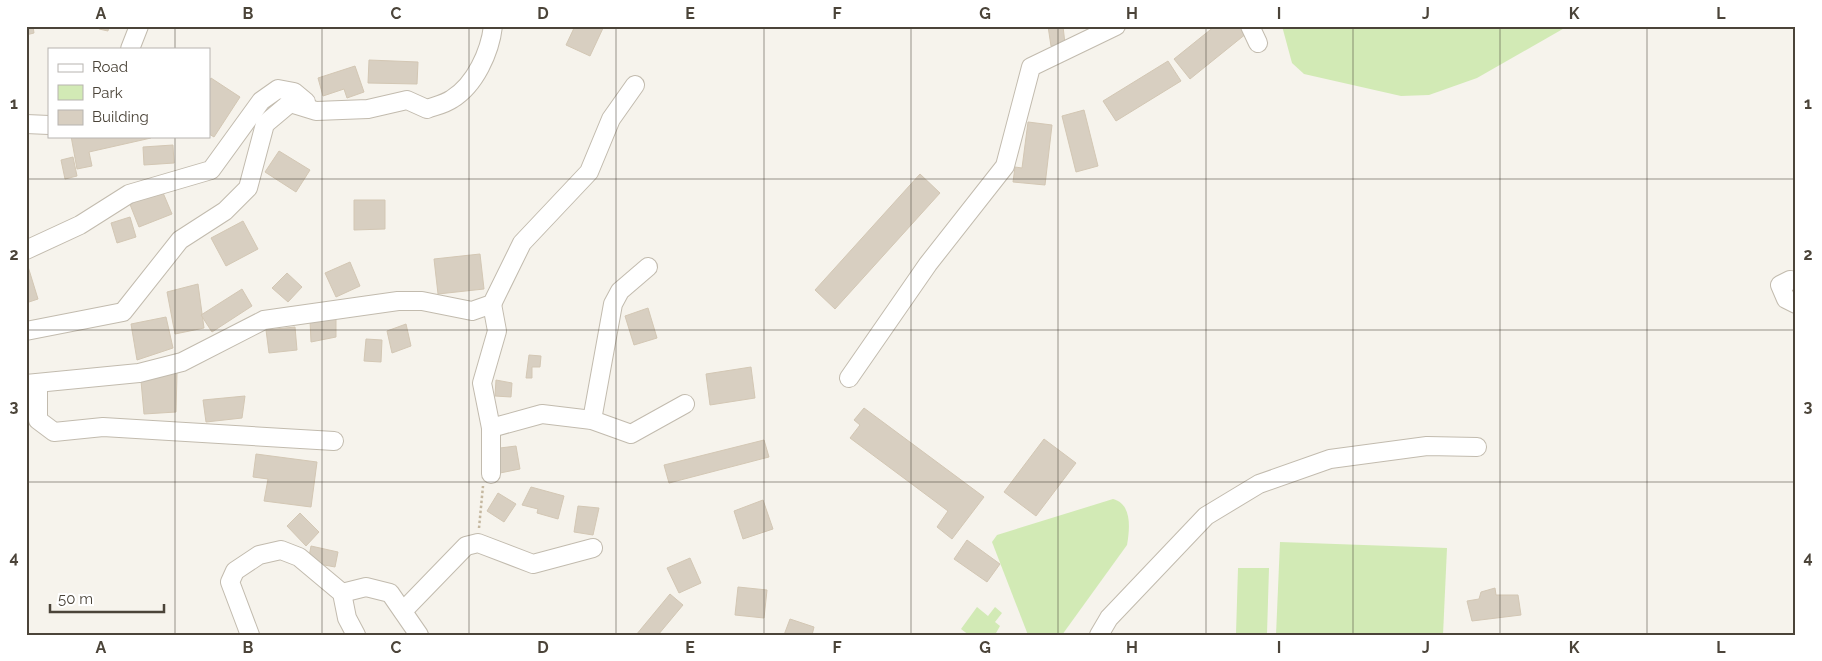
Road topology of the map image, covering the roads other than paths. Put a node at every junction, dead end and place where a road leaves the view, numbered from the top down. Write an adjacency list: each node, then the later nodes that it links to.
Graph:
1 (138, 26): 6 (street)
2 (493, 26): 8 (street)
3 (1116, 26): 17 (street)
4 (1250, 26): 5 (street)
5 (1258, 43)
6 (130, 48)
7 (635, 85): 14 (street)
8 (316, 110): 11 (street); 16 (street)
9 (26, 124): 10 (street)
10 (48, 125)
11 (26, 250)
12 (648, 268): 20 (street)
13 (1796, 281): 15 (street)
14 (492, 304): 18 (street); 21 (street)
15 (1796, 304)
16 (26, 331)
17 (849, 378)
18 (32, 384): 22 (street)
19 (685, 404): 20 (street)
20 (592, 420): 21 (street)
21 (491, 428): 24 (street)
22 (334, 441)
23 (1477, 447): 31 (street)
24 (487, 480)
25 (593, 548): 27 (street)
26 (342, 593): 27 (street); 28 (street); 29 (street)
27 (403, 611): 30 (street)
28 (250, 635)
29 (356, 635)
30 (419, 635)
31 (1099, 635)

